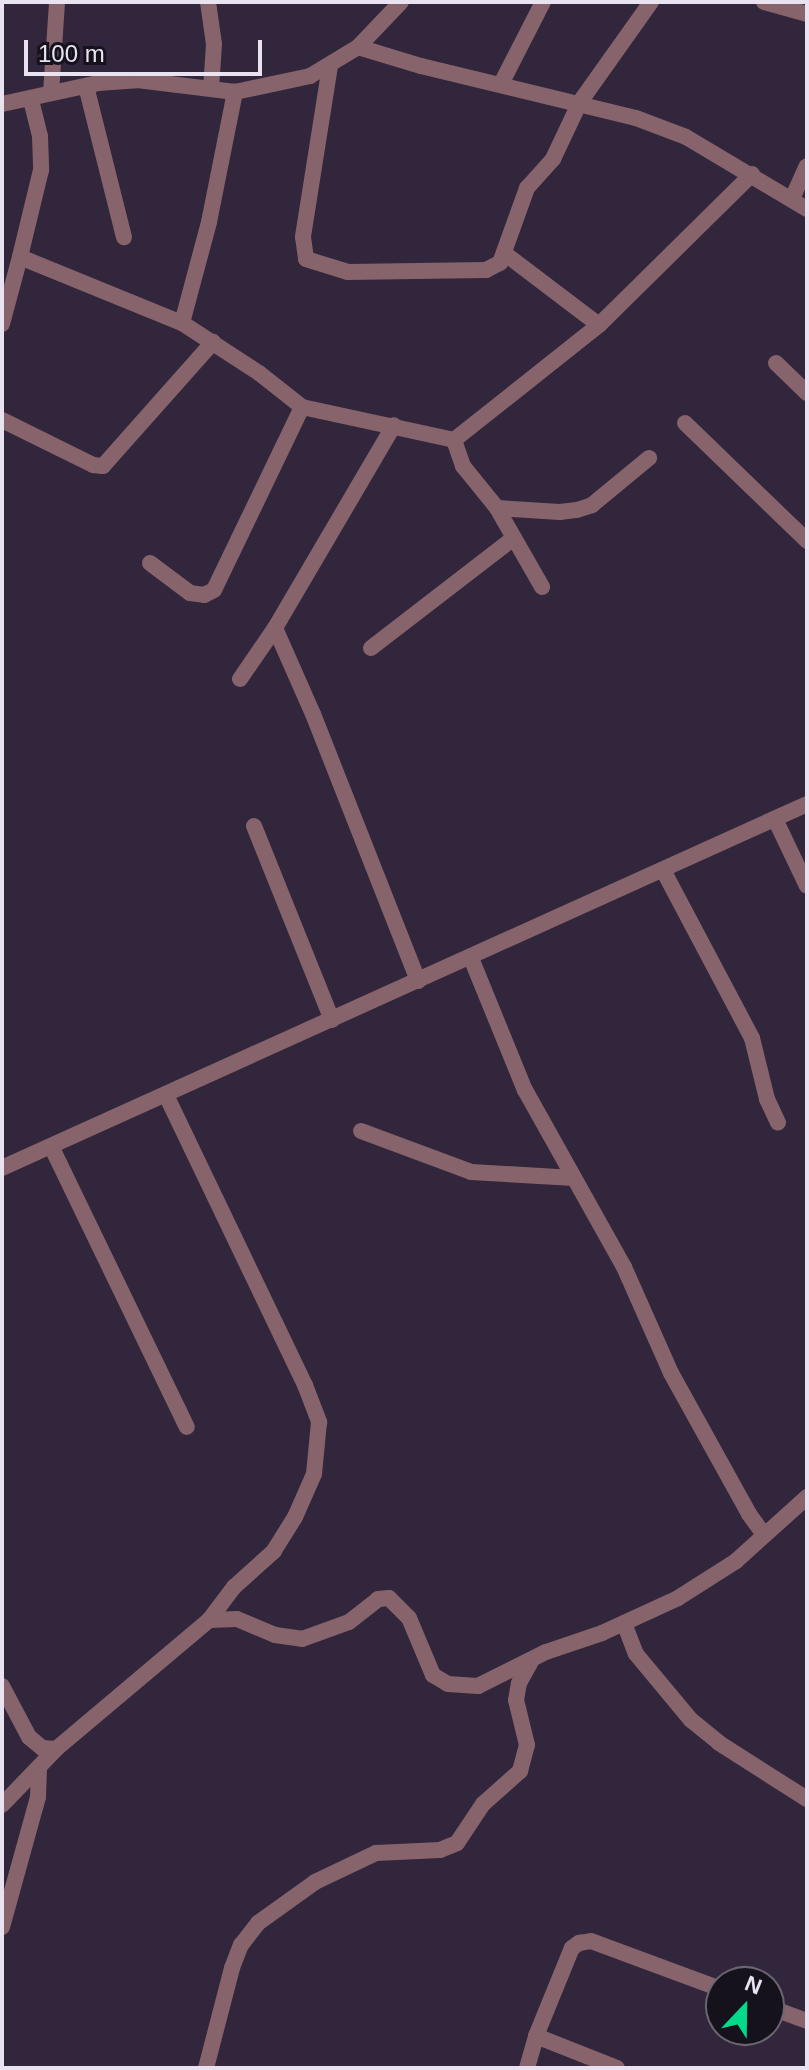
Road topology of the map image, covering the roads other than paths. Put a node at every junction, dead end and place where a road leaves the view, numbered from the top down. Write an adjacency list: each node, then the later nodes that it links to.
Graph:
1 (57, 2): 14 (street)
2 (208, 2): 12 (street)
3 (401, 2): 8 (street)
4 (543, 2): 10 (street)
5 (651, 2): 16 (street)
6 (764, 2): 7 (street)
7 (807, 14)
8 (358, 47): 9 (street); 10 (street)
9 (330, 66): 13 (street); 23 (street)
10 (501, 84): 16 (street)
11 (86, 86): 12 (street); 14 (street); 22 (street)
12 (211, 89): 13 (street)
13 (235, 92): 25 (street)
14 (51, 93): 15 (street)
15 (31, 100): 17 (street); 24 (street)
16 (580, 102): 19 (street); 23 (street)
17 (2, 104)
18 (807, 166): 20 (street)
19 (752, 174): 20 (street); 27 (street)
20 (792, 199): 21 (street)
21 (807, 209)
22 (124, 237)
23 (504, 253): 27 (street)
24 (20, 257): 25 (street); 26 (street)
25 (182, 323): 28 (street)
26 (2, 324)
27 (599, 325): 35 (street)
28 (213, 342): 31 (street); 32 (street)
29 (776, 363): 30 (street)
30 (807, 393)
31 (302, 407): 34 (street); 40 (street)
32 (2, 420)
33 (685, 423): 39 (street)
34 (394, 425): 35 (street); 42 (street)
35 (454, 440): 37 (street)
36 (649, 458): 37 (street)
37 (497, 508): 38 (street)
38 (514, 538): 41 (street); 43 (street)
39 (807, 541)
40 (150, 563)
41 (542, 587)
42 (275, 628): 44 (street); 51 (street)
43 (371, 648)
44 (240, 679)
45 (807, 804): 46 (street)
46 (775, 819): 48 (street); 49 (street)
47 (254, 826): 52 (street)
48 (663, 870): 50 (street); 54 (street)
49 (807, 886)
50 (471, 958): 51 (street); 58 (street)
51 (418, 981): 52 (street)
52 (332, 1020): 53 (street)
53 (166, 1095): 56 (street); 62 (street)
54 (778, 1123)
55 (361, 1131): 58 (street)
56 (51, 1146): 57 (street); 59 (street)
57 (2, 1168)
58 (574, 1178): 61 (street)
59 (187, 1427)
60 (807, 1497): 61 (street)
61 (764, 1535): 63 (street)
62 (209, 1620): 64 (street); 66 (street)
63 (624, 1623): 64 (street); 68 (street)
64 (532, 1660): 75 (street)
65 (2, 1686): 66 (street)
66 (56, 1749): 67 (street)
67 (39, 1769): 69 (street); 70 (street)
68 (807, 1799)
69 (2, 1805)
70 (2, 1927)
71 (705, 1983): 74 (street)
72 (785, 2013): 73 (street)
73 (807, 2021)
74 (536, 2036): 76 (street); 77 (street)
75 (206, 2068)
76 (527, 2068)
77 (617, 2068)

